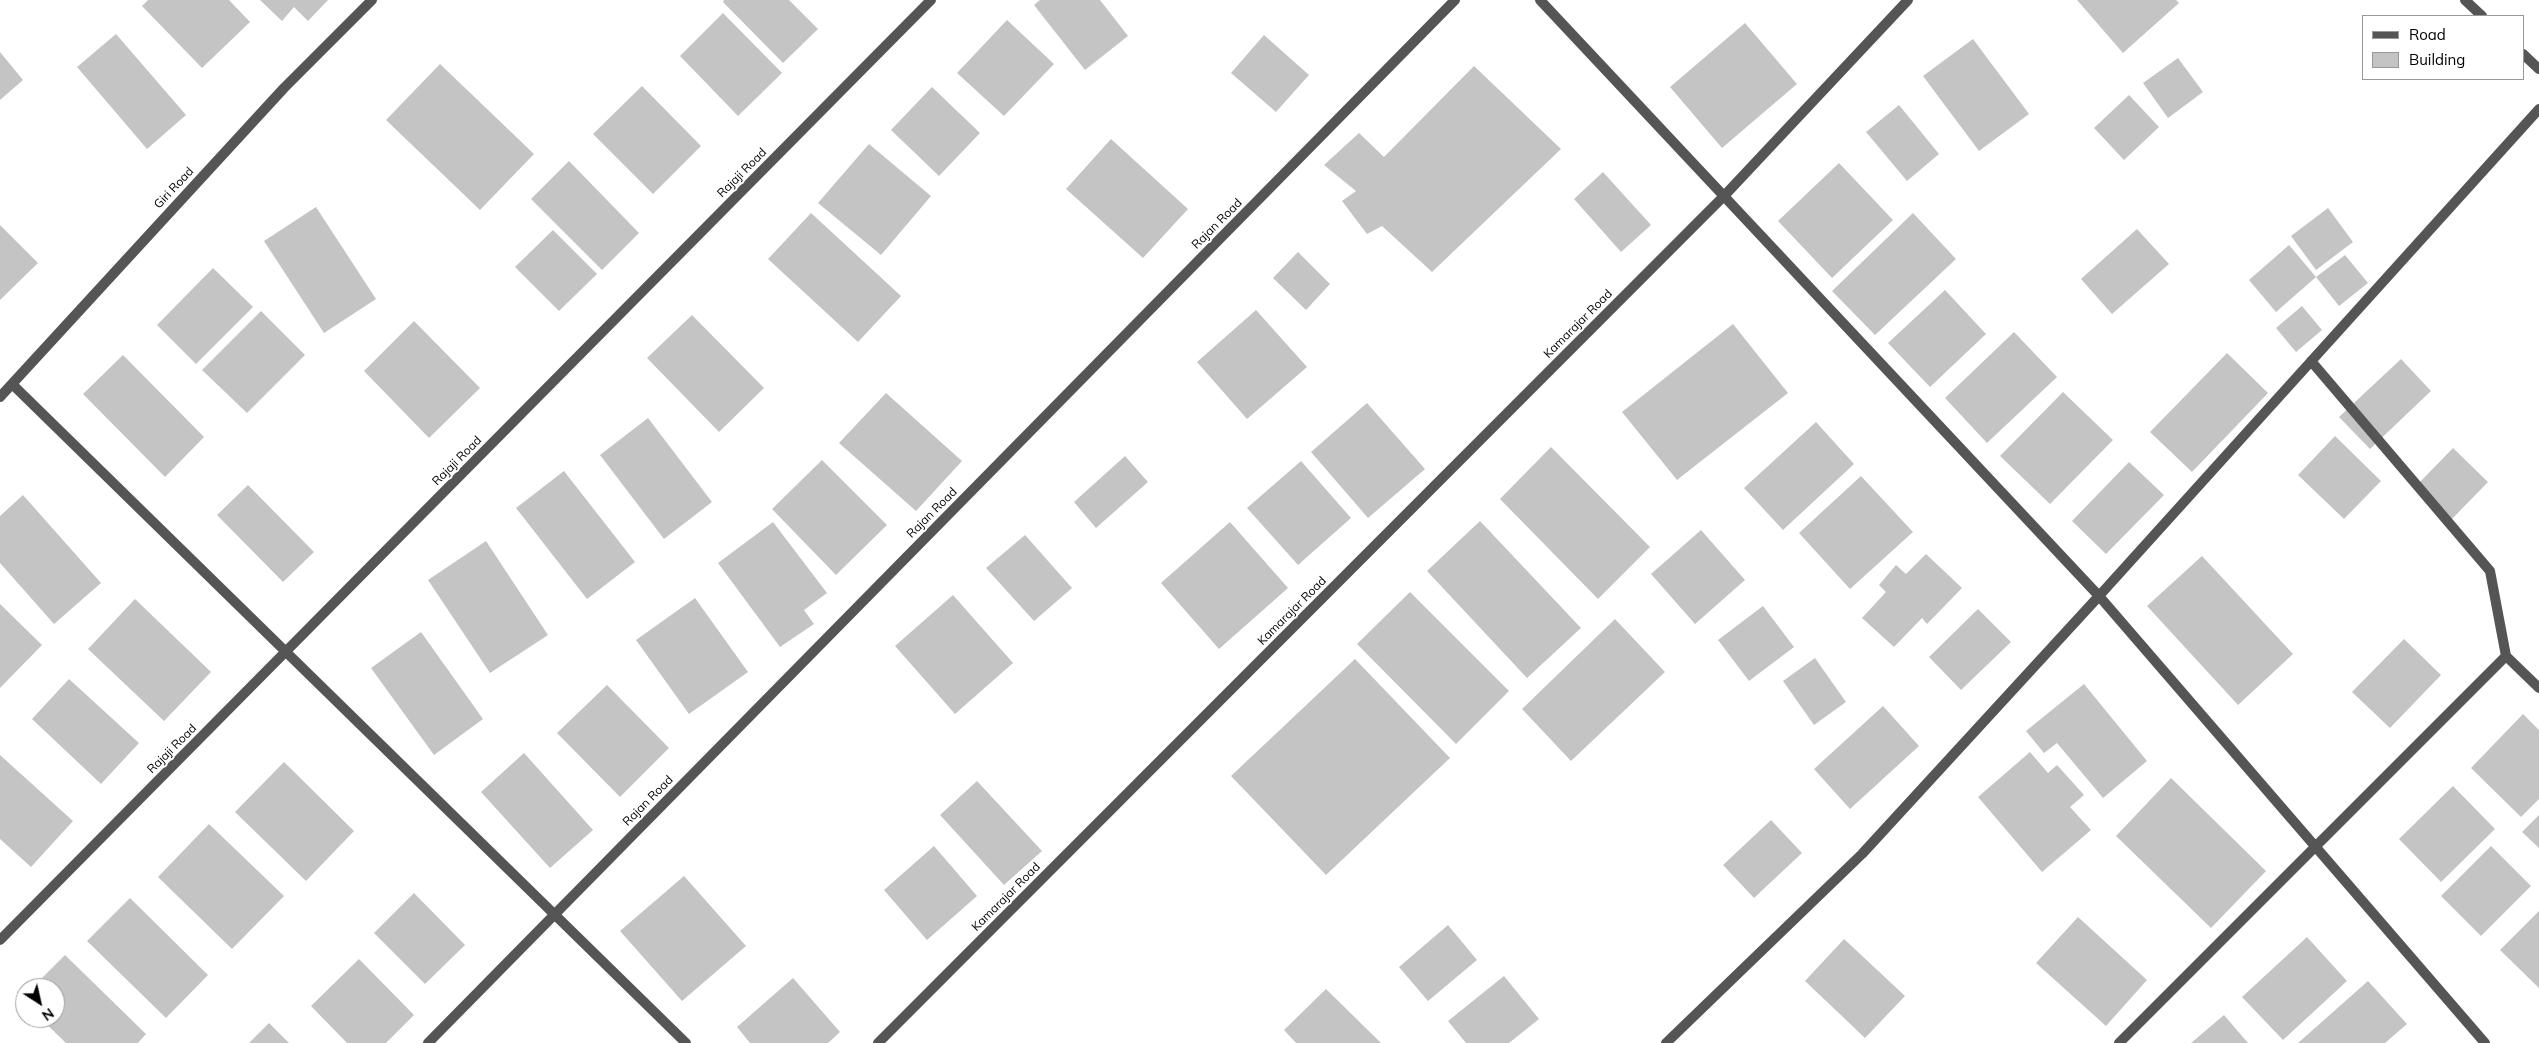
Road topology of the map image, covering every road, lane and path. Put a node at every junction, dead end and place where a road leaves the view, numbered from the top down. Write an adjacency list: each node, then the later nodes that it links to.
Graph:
1 (372, 0): 13 (street, Giri Road)
2 (931, 0): 16 (street, Rajaji Road)
3 (1455, 0): 20 (street, Rajan Road)
4 (1540, 0): 11 (street)
5 (1908, 0): 11 (street, Kamarajar Road)
6 (2465, 0): 7 (street)
7 (2481, 15)
8 (2524, 55): 9 (street)
9 (2539, 69)
10 (2539, 109): 12 (street)
11 (1724, 196): 15 (street); 24 (street, Kamarajar Road)
12 (2311, 361): 15 (street); 17 (street)
13 (12, 384): 14 (street, Giri Road); 16 (street)
14 (0, 397)
15 (2099, 596): 19 (street); 25 (street)
16 (285, 652): 20 (street); 21 (street, Rajaji Road)
17 (2506, 656): 18 (street); 19 (street)
18 (2539, 688)
19 (2316, 846): 26 (street); 27 (street)
20 (554, 914): 22 (street, Rajan Road); 23 (street)
21 (0, 940)
22 (428, 1043)
23 (686, 1043)
24 (878, 1043)
25 (1666, 1043)
26 (2119, 1043)
27 (2485, 1043)

